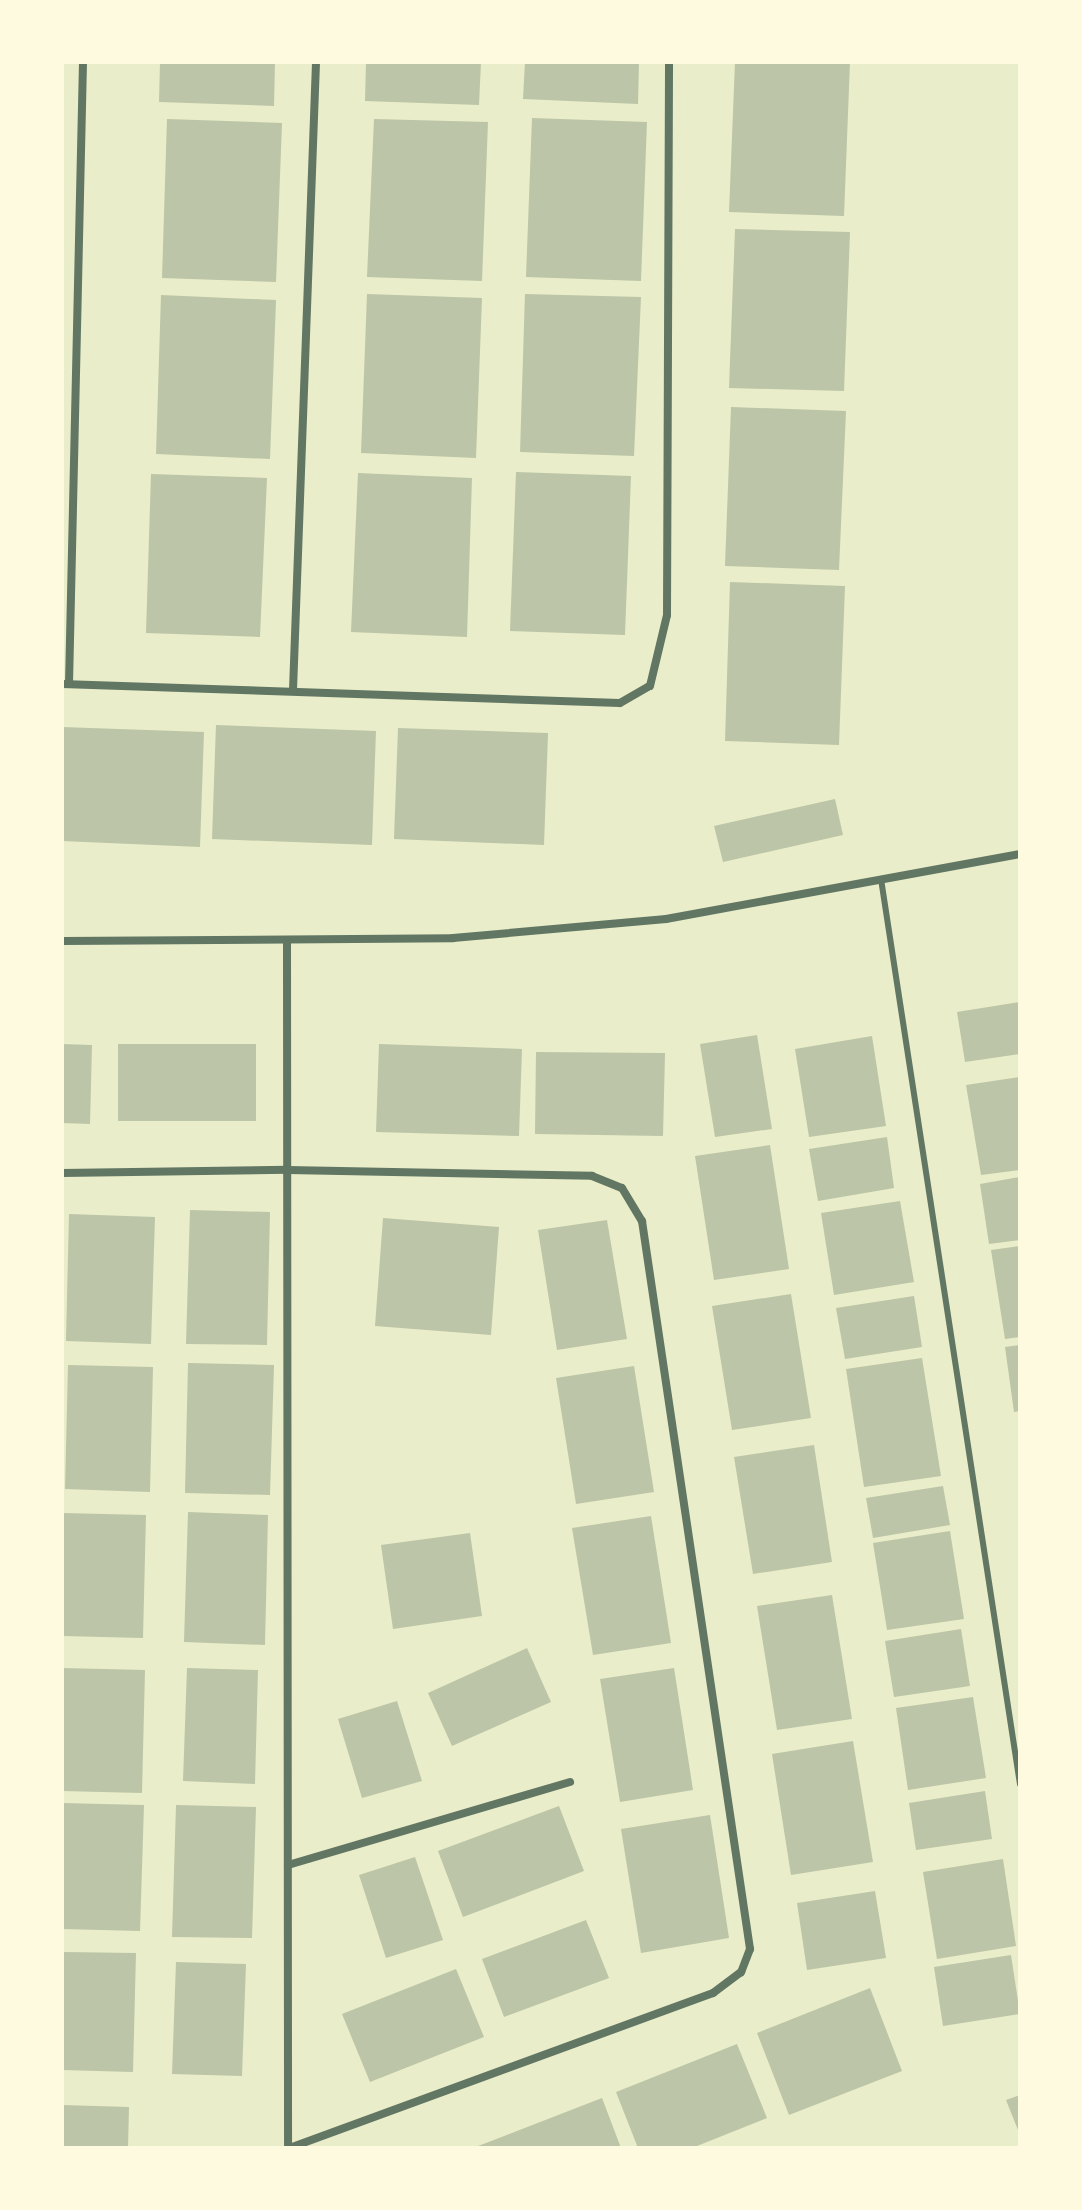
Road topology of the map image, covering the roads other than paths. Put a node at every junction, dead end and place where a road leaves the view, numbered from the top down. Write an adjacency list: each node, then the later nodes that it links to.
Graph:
1 (83, 62): 4 (street)
2 (316, 62): 5 (street)
3 (669, 62): 5 (street)
4 (66, 684): 5 (street)
5 (293, 690)
6 (1020, 854): 7 (street)
7 (881, 879): 9 (street); 13 (lane)
8 (62, 941): 9 (street)
9 (287, 942): 10 (street)
10 (288, 1170): 11 (street); 14 (street); 15 (street)
11 (62, 1173)
12 (570, 1782): 14 (street)
13 (1020, 1784)
14 (288, 1865): 15 (street)
15 (288, 2148)

